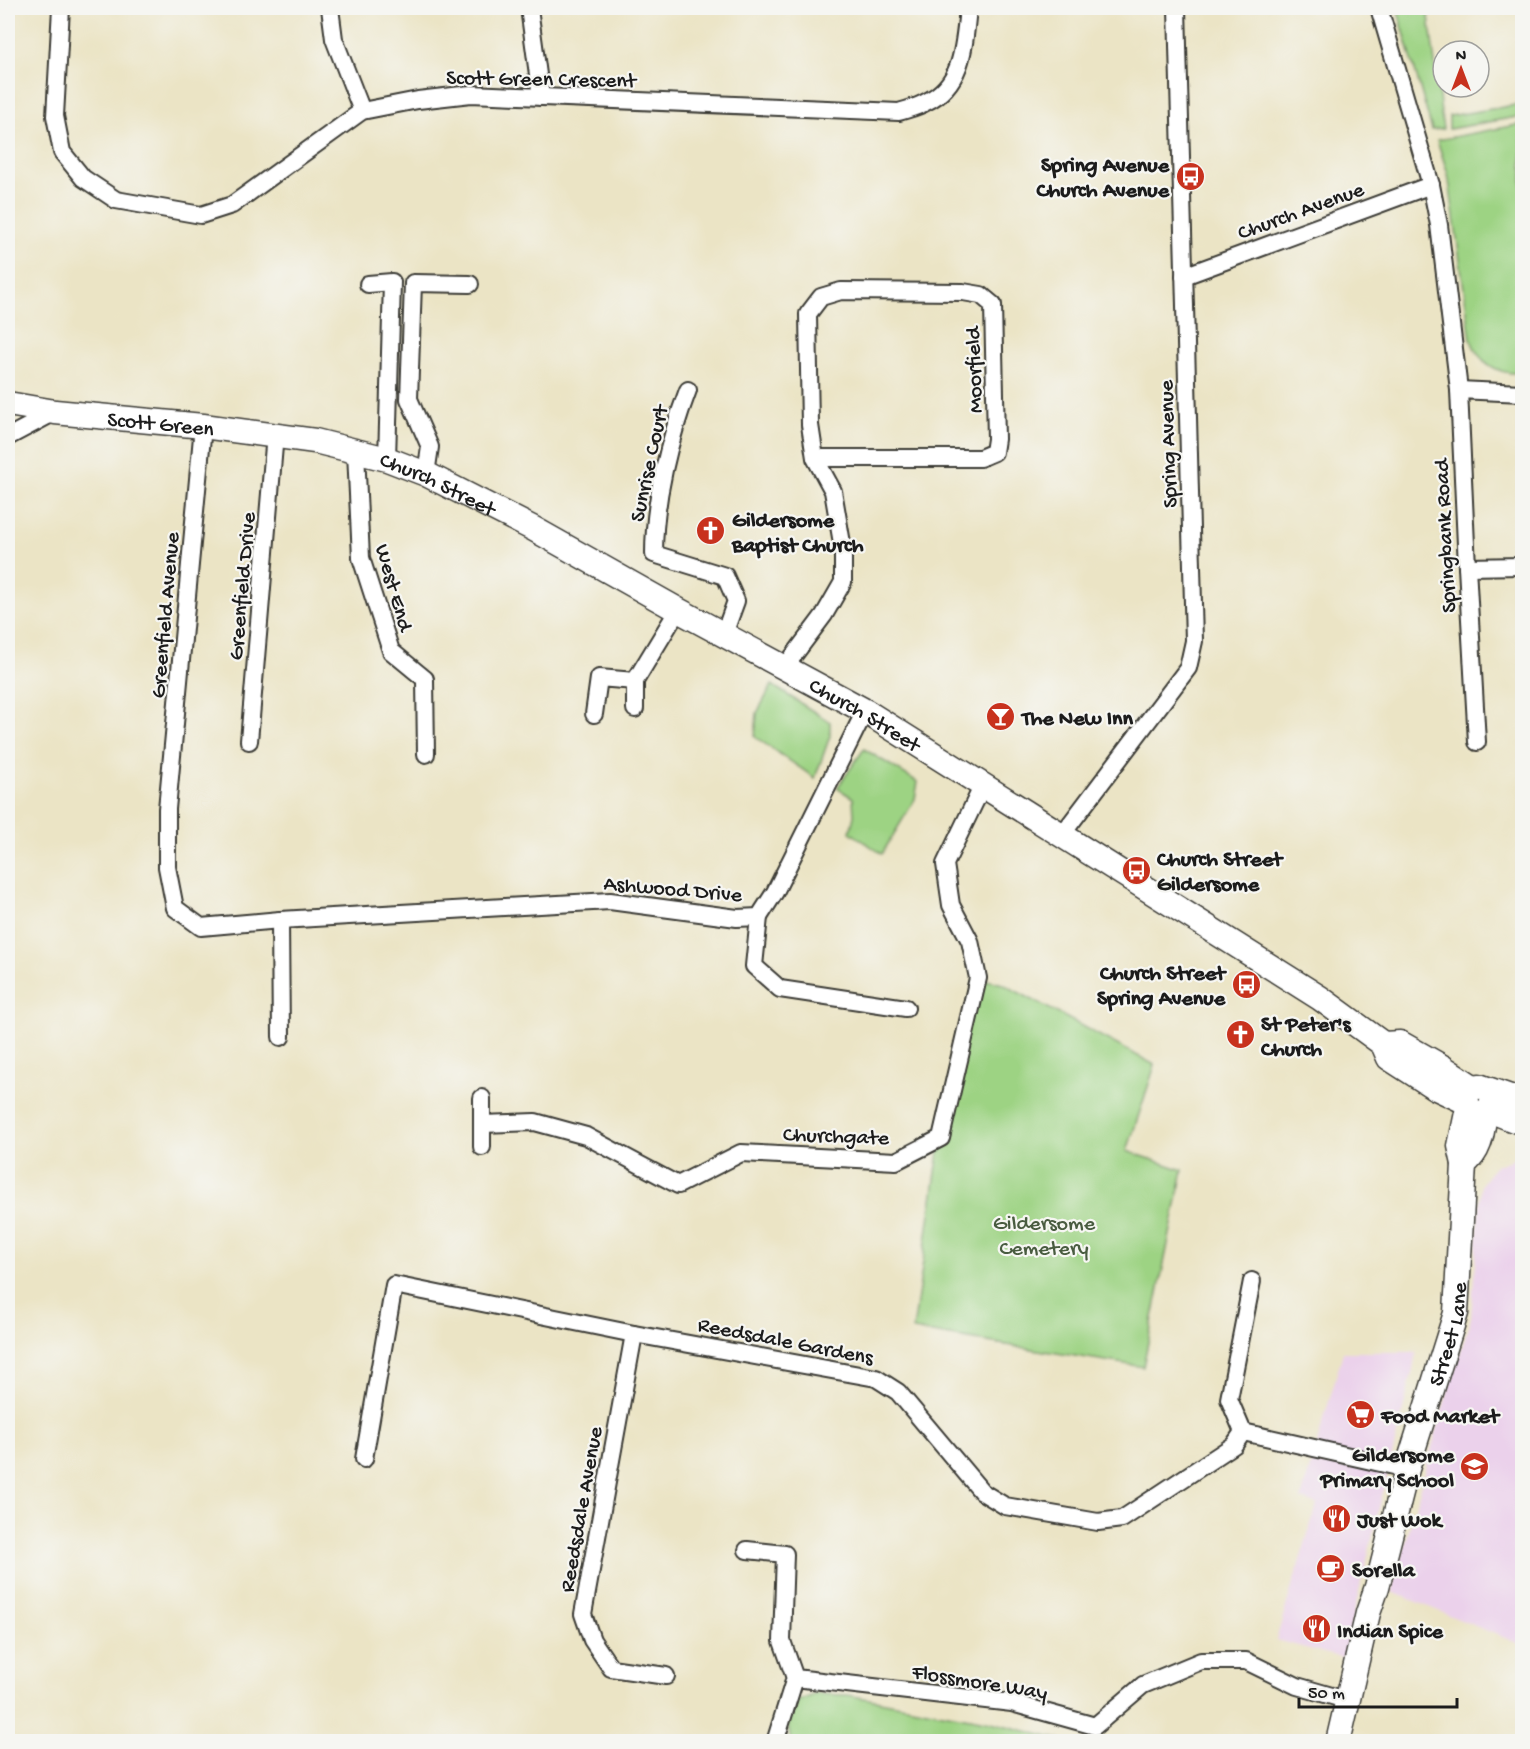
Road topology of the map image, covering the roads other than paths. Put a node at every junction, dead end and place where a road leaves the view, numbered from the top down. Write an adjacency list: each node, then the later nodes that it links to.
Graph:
1 (61, 8): 8 (street, Scott Green Crescent)
2 (330, 8): 8 (street)
3 (529, 8): 7 (street)
4 (968, 8): 7 (street, Scott Green Crescent)
5 (1177, 8): 10 (street, Spring Avenue)
6 (1379, 8): 9 (street)
7 (541, 97): 8 (street, Scott Green Crescent)
8 (362, 111)
9 (1431, 185): 10 (street, Church Avenue); 14 (street)
10 (1184, 276): 40 (street, Spring Avenue)
11 (368, 284): 24 (street)
12 (470, 284): 25 (street)
13 (688, 390): 29 (street, Sunrise Court)
14 (1459, 390): 15 (street); 27 (street, Springbank Road)
15 (1522, 393)
16 (8, 404): 17 (main road, Scott Green)
17 (55, 412): 18 (main road, Scott Green); 20 (street)
18 (203, 426): 19 (main road, Scott Green); 39 (street, Greenfield Avenue)
19 (275, 435): 21 (main road, Scott Green); 35 (street, Greenfield Drive)
20 (8, 437)
21 (315, 441): 22 (main road, Church Street)
22 (356, 452): 24 (main road, Church Street); 37 (street, West End)
23 (815, 458): 23 (street, Moorfield); 30 (street, Moorfield)
24 (387, 459): 25 (main road, Church Street)
25 (426, 474): 28 (main road, Church Street)
26 (1522, 566): 27 (street)
27 (1467, 567): 36 (street, Springbank Road)
28 (678, 610): 29 (main road, Church Street); 31 (street)
29 (724, 634): 30 (main road, Church Street)
30 (785, 667): 33 (main road, Church Street)
31 (634, 681): 32 (street); 34 (street)
32 (635, 709)
33 (865, 711): 38 (main road, Church Street); 41 (street, Ashwood Drive)
34 (594, 714)
35 (249, 741)
36 (1477, 742)
37 (426, 754)
38 (983, 785): 40 (main road, Church Street); 49 (street, Churchgate)
39 (167, 809): 42 (street, Ashwood Drive)
40 (1061, 836): 47 (main road, Church Street)
41 (759, 916): 42 (street, Ashwood Drive); 43 (street)
42 (280, 920): 44 (street)
43 (906, 1008)
44 (281, 1037)
45 (482, 1098): 49 (street)
46 (1522, 1101): 47 (main road)
47 (1479, 1102): 48 (main road); 55 (main road, Street Lane)
48 (1522, 1123)
49 (482, 1124): 50 (street)
50 (482, 1147)
51 (1252, 1281): 53 (street)
52 (634, 1334): 53 (street, Reedsdale Gardens); 54 (street, Reedsdale Gardens); 57 (street, Reedsdale Avenue)
53 (1243, 1432): 55 (street)
54 (364, 1459)
55 (1407, 1468): 59 (main road, Street Lane)
56 (747, 1550): 58 (street)
57 (666, 1676)
58 (795, 1678): 59 (street, Flossmore Way); 60 (street)
59 (1346, 1700): 61 (main road, Street Lane)
60 (775, 1742)
61 (1338, 1742)

